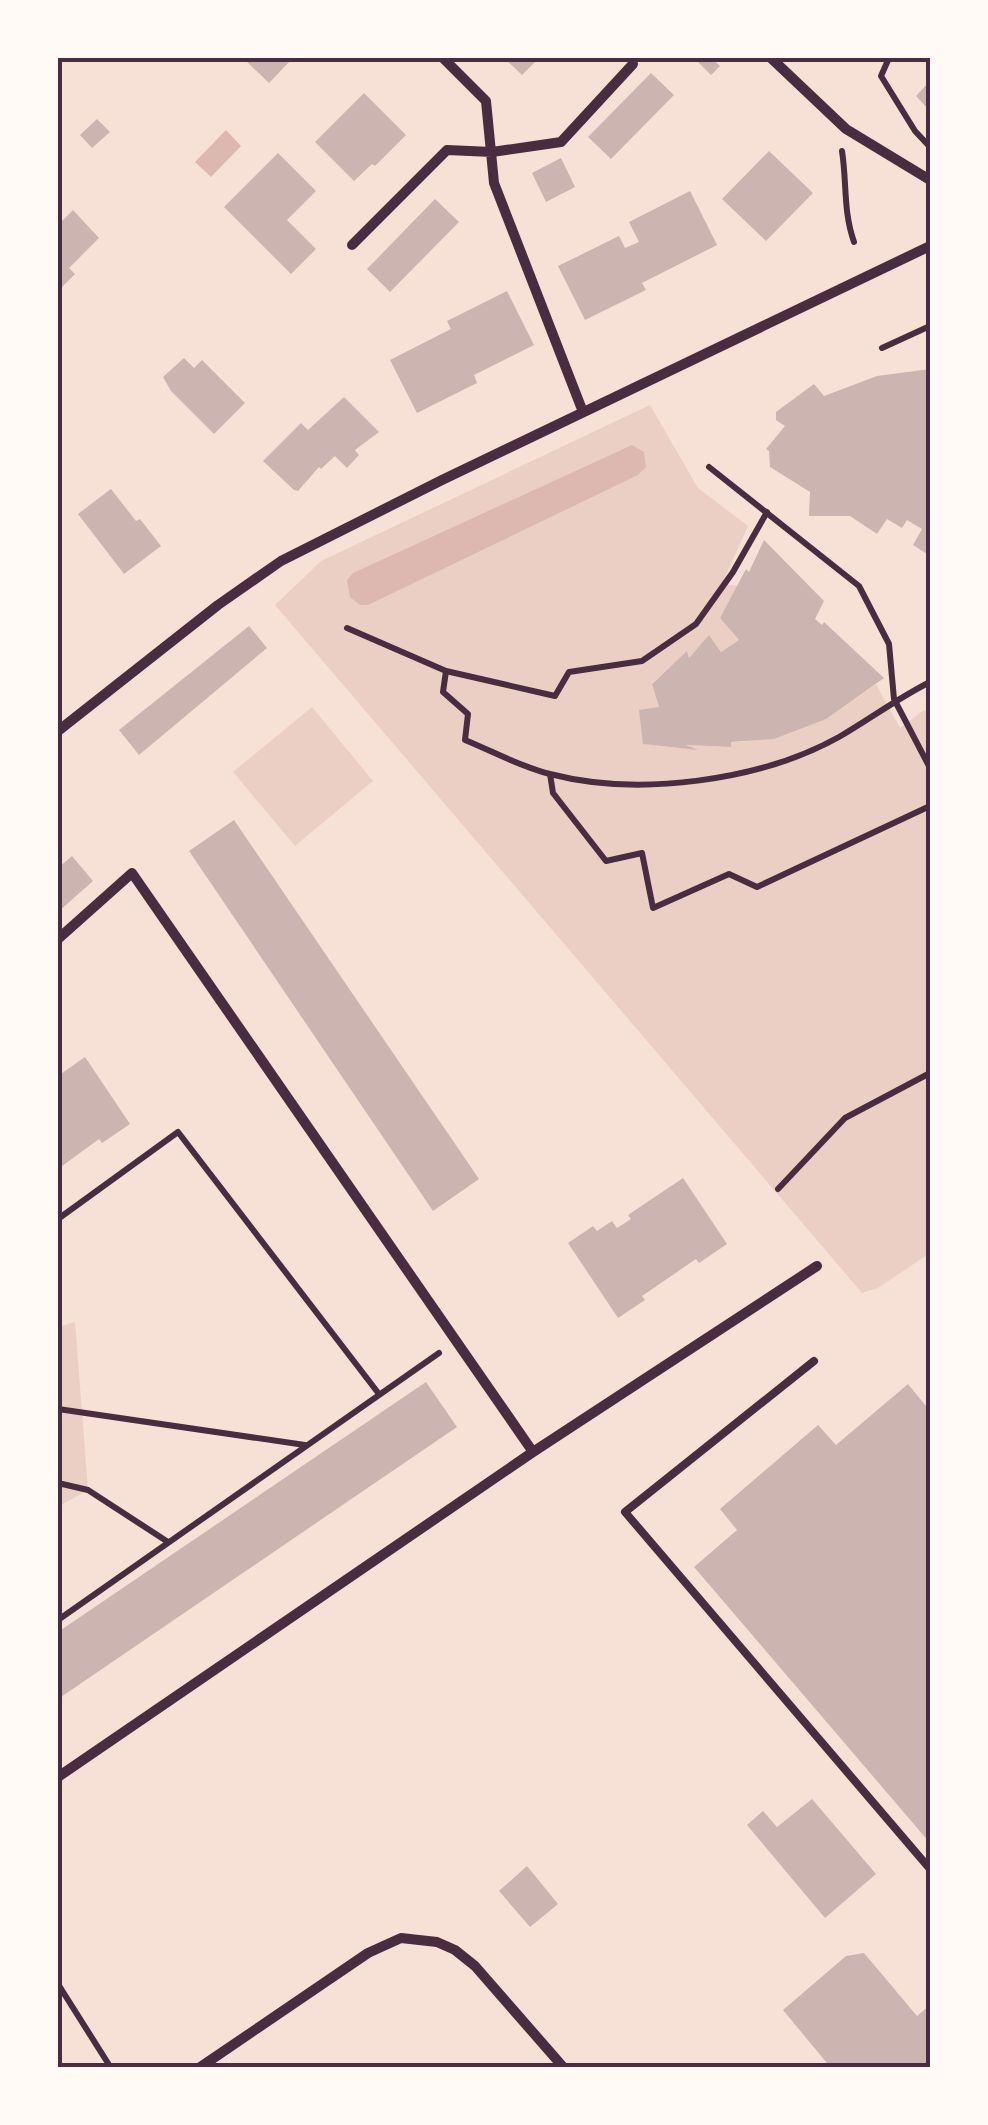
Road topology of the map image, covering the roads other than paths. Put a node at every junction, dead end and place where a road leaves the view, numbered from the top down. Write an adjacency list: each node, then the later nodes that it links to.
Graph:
1 (443, 58): 4 (street)
2 (771, 58): 5 (street)
3 (633, 64): 4 (street)
4 (492, 152): 6 (street); 8 (street)
5 (930, 180)
6 (352, 245)
7 (930, 246): 8 (street)
8 (583, 412): 9 (street)
9 (58, 731)
10 (58, 938): 13 (street)
11 (817, 1266): 13 (street)
12 (814, 1361): 15 (lane)
13 (533, 1452): 14 (street)
14 (58, 1777)
15 (930, 1868)
16 (199, 2068): 17 (street)
17 (564, 2068)

